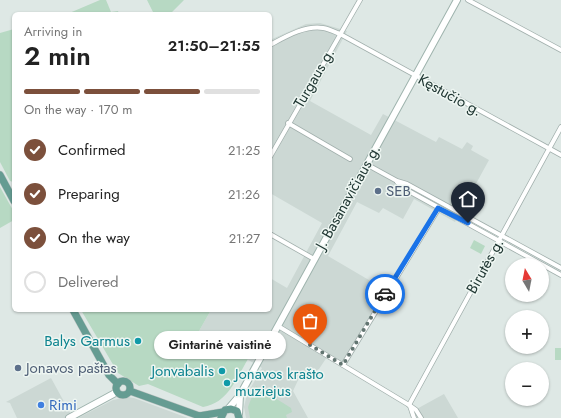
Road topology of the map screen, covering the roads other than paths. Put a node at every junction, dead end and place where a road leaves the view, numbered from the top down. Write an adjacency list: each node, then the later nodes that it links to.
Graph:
1 (360, 0): 4 (street, Turgaus g.)
2 (457, 0): 7 (main road, J. Basanavičiaus g.)
3 (468, 0): 6 (street)
4 (340, 34): 5 (street, Kęstučio g.); 7 (street, Kęstučio g.); 8 (street, Turgaus g.)
5 (272, 45)
6 (561, 50)
7 (415, 76): 10 (street, Kęstučio g.); 14 (main road, J. Basanavičiaus g.)
8 (288, 124): 11 (street, Turgaus g.); 13 (street)
9 (561, 127): 10 (street, Birutės g.)
10 (550, 149): 12 (street, Kęstučio g.); 20 (street, Birutės g.)
11 (272, 153)
12 (561, 155)
13 (350, 159)
14 (366, 164): 16 (street); 22 (main road, J. Basanavičiaus g.)
15 (0, 175): 17 (main road)
16 (397, 181): 18 (street); 20 (street)
17 (12, 190)
18 (438, 208): 21 (street); 27 (street)
19 (272, 235): 22 (street)
20 (502, 236): 21 (street, Birutės g.); 23 (street)
21 (500, 241): 24 (street); 32 (street, Birutės g.)
22 (314, 259): 26 (main road, J. Basanavičiaus g.)
23 (561, 268)
24 (561, 275)
25 (74, 312): 28 (main road)
26 (278, 326): 27 (street); 31 (main road, J. Basanavičiaus g.)
27 (343, 365): 32 (street)
28 (118, 384): 29 (main road); 30 (main road)
29 (130, 390): 30 (main road); 35 (main road)
30 (117, 392): 36 (main road)
31 (240, 395): 33 (main road, J. Basanavičiaus g.); 34 (main road, J. Basanavičiaus g.)
32 (410, 405): 37 (street); 38 (street)
33 (224, 413): 34 (main road); 35 (main road)
34 (239, 416)
35 (202, 417)
36 (69, 418)
37 (414, 418)
38 (421, 418)

